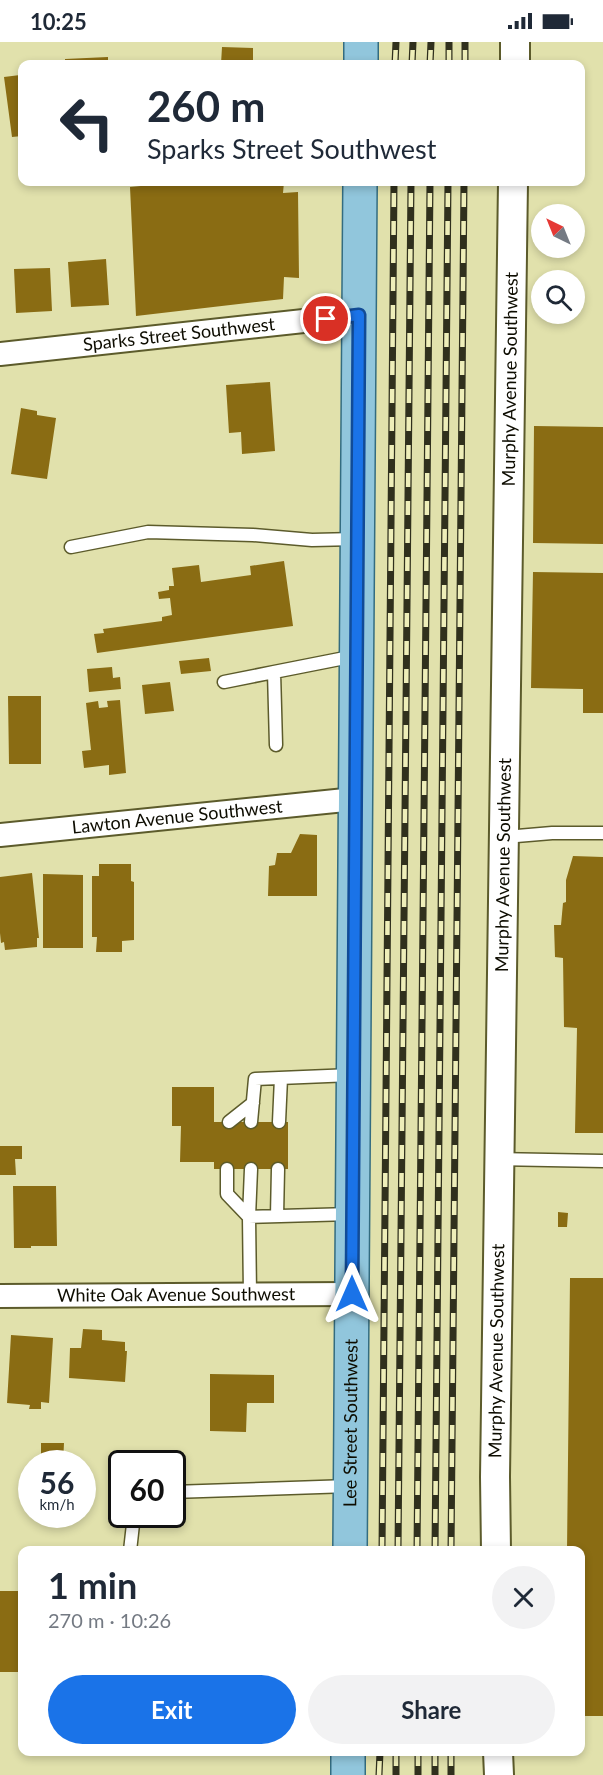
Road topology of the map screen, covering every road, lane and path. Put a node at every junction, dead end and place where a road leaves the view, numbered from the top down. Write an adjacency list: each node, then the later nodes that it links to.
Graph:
1 (361, 42): 3 (main road)
2 (515, 42): 4 (street)
3 (361, 60)
4 (515, 60)
5 (360, 186): 7 (main road, Lee Street Southwest)
6 (513, 186): 18 (street, Murphy Avenue Southwest)
7 (359, 315): 8 (street, Sparks Street Southwest); 9 (main road, Lee Street Southwest)
8 (0, 354)
9 (358, 539): 10 (lane); 11 (main road, Lee Street Southwest)
10 (71, 547)
11 (357, 656): 12 (lane); 15 (main road, Lee Street Southwest)
12 (274, 672): 13 (lane); 14 (lane)
13 (224, 682)
14 (276, 745)
15 (356, 799): 17 (street, Lawton Avenue Southwest); 19 (main road, Lee Street Southwest)
16 (603, 833): 18 (lane)
17 (0, 835)
18 (504, 837): 25 (street, Murphy Avenue Southwest)
19 (354, 1075): 20 (lane); 30 (main road, Lee Street Southwest)
20 (280, 1078): 21 (lane); 24 (lane)
21 (253, 1103): 22 (lane); 23 (lane)
22 (229, 1122)
23 (251, 1122)
24 (279, 1122)
25 (500, 1159): 26 (lane); 41 (street, Murphy Avenue Southwest)
26 (603, 1161)
27 (226, 1168): 32 (lane)
28 (251, 1168): 32 (lane)
29 (278, 1169): 31 (lane)
30 (352, 1214): 31 (lane); 34 (main road, Lee Street Southwest)
31 (277, 1216): 32 (lane)
32 (249, 1217): 33 (lane)
33 (250, 1294): 34 (street, White Oak Avenue Southwest); 35 (street, White Oak Avenue Southwest)
34 (352, 1294): 36 (main road, Lee Street Southwest)
35 (0, 1296)
36 (351, 1486): 37 (lane); 40 (main road, Lee Street Southwest)
37 (186, 1492)
38 (133, 1528): 39 (lane)
39 (131, 1546)
40 (350, 1546)
41 (496, 1546)
42 (348, 1756): 44 (main road)
43 (498, 1756): 45 (street)
44 (348, 1775)
45 (499, 1775)

